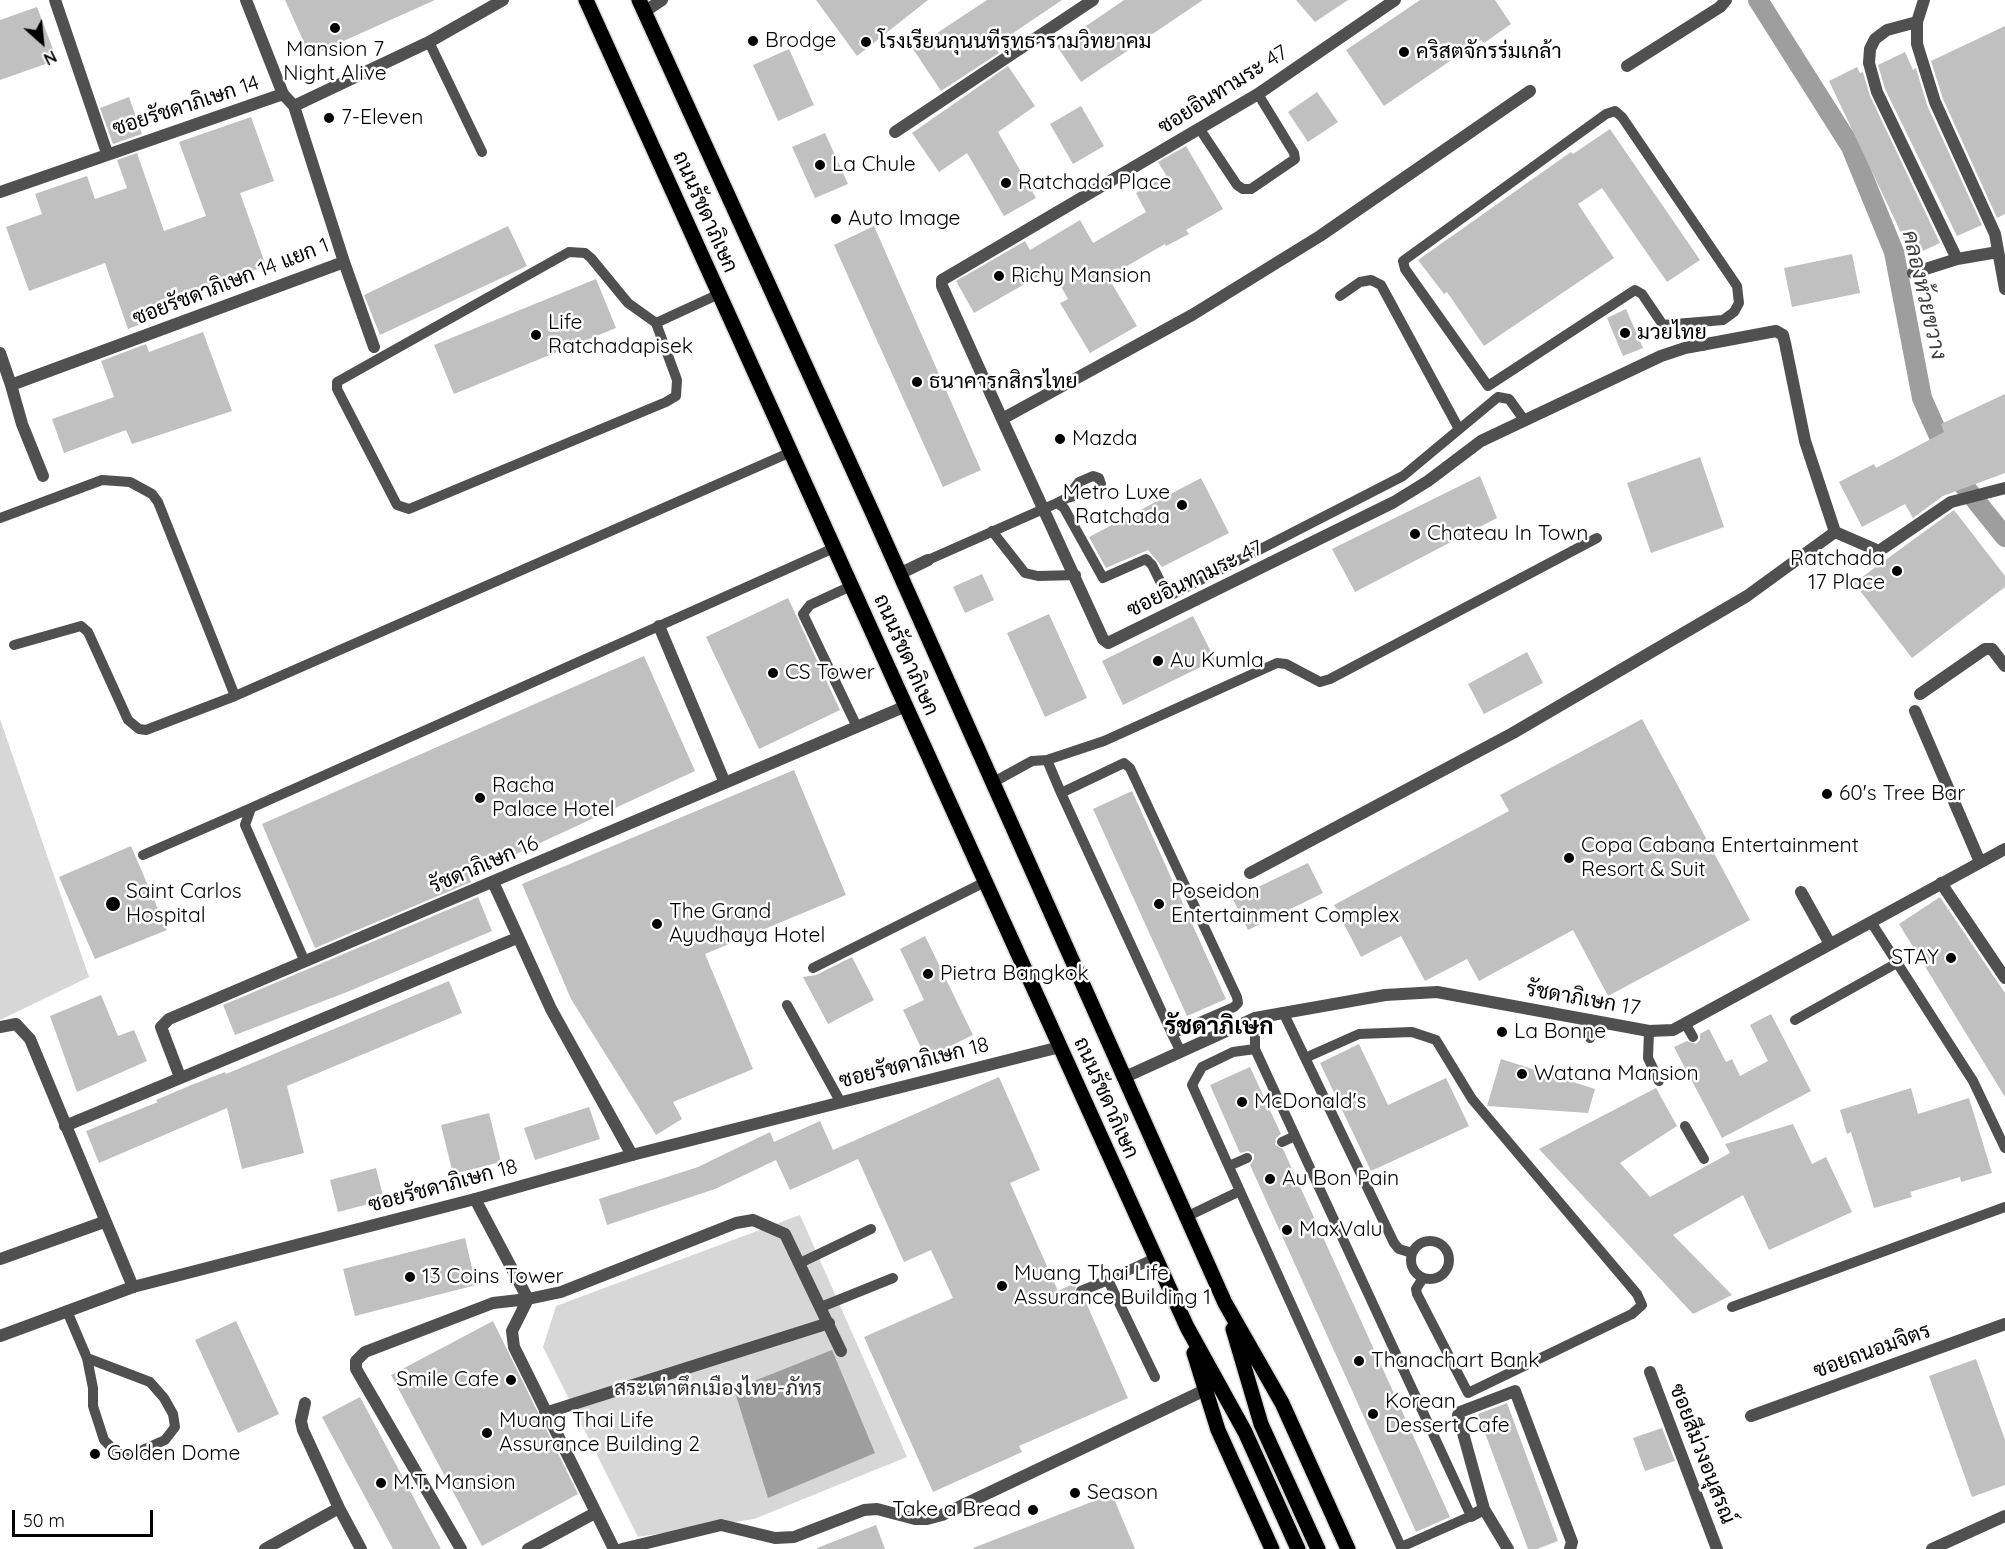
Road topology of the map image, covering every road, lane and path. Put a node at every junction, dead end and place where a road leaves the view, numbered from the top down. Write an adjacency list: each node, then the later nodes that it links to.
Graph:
1 (55, 0): 21 (street)
2 (246, 0): 15 (street)
3 (503, 0): 12 (street)
4 (586, 0): 28 (main road, ถนนรัชดาภิเษก)
5 (662, 0): 10 (street)
6 (1093, 0): 19 (street)
7 (1395, 0): 16 (street, ซอยอินทามระ 47)
8 (1726, 0): 13 (street)
9 (1924, 0): 11 (street)
10 (642, 6): 51 (main road, ถนนรัชดาภิเษก)
11 (1917, 22): 23 (street); 24 (street)
12 (429, 42): 17 (street); 20 (lane)
13 (1627, 66)
14 (1530, 91): 38 (street)
15 (283, 94): 17 (street, ซอยรัชดาภิเษก 14); 21 (street, ซอยรัชดาภิเษก 14)
16 (1258, 94): 18 (street, ซอยอินทามระ 47); 18 (lane)
17 (294, 106): 25 (street, ซอยรัชดาภิเษก 14 แยก 1)
18 (1199, 128): 38 (street, ซอยอินทามระ 47)
19 (895, 132)
20 (482, 152)
21 (107, 153): 22 (street, ซอยรัชดาภิเษก 14)
22 (0, 192)
23 (1998, 252): 24 (street); 27 (street)
24 (1957, 259): 26 (street)
25 (344, 262): 35 (street); 37 (street, ซอยรัชดาภิเษก 14 แยก 1)
26 (1913, 273)
27 (2005, 289)
28 (719, 294): 31 (lane); 41 (main road, ถนนรัชดาภิเษก)
29 (1340, 296): 40 (lane)
30 (1723, 320): 32 (lane); 32 (lane); 33 (lane)
31 (656, 323): 31 (lane)
32 (1697, 323): 34 (lane)
33 (1728, 341): 34 (street, ซอยอินทามระ 47); 47 (street, ซอยอินทามระ 47)
34 (1702, 346): 39 (street, ซอยอินทามระ 47)
35 (374, 347)
36 (0, 353): 37 (street)
37 (11, 385): 42 (street)
38 (1002, 419): 44 (street, ซอยอินทามระ 47)
39 (1525, 421): 40 (lane); 52 (street, ซอยอินทามระ 47)
40 (1460, 429): 44 (lane)
41 (791, 452): 49 (main road, ถนนรัชดาภิเษก); 58 (lane)
42 (43, 476)
43 (1999, 490): 47 (street)
44 (1044, 507): 46 (lane); 52 (street, ซอยอินทามระ 47)
45 (0, 518): 58 (lane)
46 (992, 531): 50 (lane); 52 (lane)
47 (1835, 532): 70 (street)
48 (1597, 538): 62 (lane)
49 (834, 548): 53 (main road, ถนนรัชดาภิเษก); 54 (lane)
50 (928, 560): 51 (street)
51 (900, 574): 64 (main road, ถนนรัชดาภิเษก)
52 (1076, 574)
53 (851, 586): 59 (main road, ถนนรัชดาภิเษก); 61 (lane)
54 (659, 626): 63 (street); 66 (lane)
55 (14, 645): 58 (lane)
56 (2005, 666): 57 (street)
57 (1920, 694)
58 (235, 696)
59 (906, 706): 61 (street, รัชดาภิเษก 16); 72 (main road, ถนนรัชดาภิเษก)
60 (1915, 711): 69 (street)
61 (857, 727): 63 (street, รัชดาภิเษก 16)
62 (1047, 760): 64 (lane); 65 (lane)
63 (725, 783): 71 (street, รัชดาภิเษก 16)
64 (992, 783): 98 (main road, ถนนรัชดาภิเษก)
65 (1061, 793): 90 (lane); 90 (lane)
66 (251, 808): 68 (lane); 78 (lane)
67 (2005, 849): 69 (street, รัชดาภิเษก 17)
68 (143, 855)
69 (1980, 862): 73 (street, รัชดาภิเษก 17)
70 (1250, 873)
71 (493, 882): 76 (street); 78 (street, รัชดาภิเษก 16)
72 (986, 882): 80 (lane); 93 (main road, ถนนรัชดาภิเษก)
73 (1941, 883): 75 (street, รัชดาภิเษก 17); 81 (street)
74 (1801, 892): 77 (street)
75 (1871, 922): 77 (street, รัชดาภิเษก 17); 79 (lane)
76 (517, 938): 97 (street); 106 (street)
77 (1830, 944): 87 (street, รัชดาภิเษก 17)
78 (305, 962): 97 (street, รัชดาภิเษก 16)
79 (1897, 963): 85 (lane); 105 (lane)
80 (813, 968)
81 (2005, 978)
82 (787, 1005): 100 (lane)
83 (1283, 1012): 84 (street, รัชดาภิเษก 17); 86 (street, รัชดาภิเษก 17); 96 (lane)
84 (1255, 1018): 94 (lane); 95 (street, รัชดาภิเษก 17)
85 (1795, 1020)
86 (1595, 1021): 89 (street, รัชดาภิเษก 17); 92 (lane)
87 (1685, 1023): 89 (street, รัชดาภิเษก 17); 91 (lane)
88 (0, 1028): 101 (street)
89 (1649, 1031): 99 (lane)
90 (1172, 1034): 95 (lane)
91 (1693, 1037)
92 (1590, 1038)
93 (1060, 1047): 100 (street, ซอยรัชดาภิเษก 18); 117 (main road, ถนนรัชดาภิเษก)
94 (1255, 1049): 103 (lane); 109 (lane)
95 (1181, 1052): 98 (street, รัชดาภิเษก 17)
96 (1305, 1058): 116 (lane); 121 (lane)
97 (180, 1077): 101 (street)
98 (1124, 1078): 113 (main road, ถนนรัชดาภิเษก)
99 (1659, 1081)
100 (840, 1101): 106 (street, ซอยรัชดาภิเษก 18)
101 (65, 1125): 114 (street)
102 (1685, 1126): 108 (lane)
103 (1295, 1136): 104 (lane); 145 (lane)
104 (1282, 1142)
105 (2005, 1149)
106 (632, 1155): 111 (street, ซอยรัชดาภิเษก 18)
107 (1247, 1158): 109 (lane)
108 (1704, 1160)
109 (1229, 1166): 110 (lane)
110 (1240, 1191): 113 (lane); 145 (lane)
111 (475, 1199): 123 (street, ซอยรัชดาภิเษก 18); 125 (street)
112 (2005, 1207): 128 (lane)
113 (1186, 1216): 126 (main road, ถนนรัชดาภิเษก)
114 (104, 1222): 118 (street); 123 (street)
115 (871, 1229): 119 (lane)
116 (1412, 1253): 121 (lane); 121 (lane)
117 (1155, 1258): 122 (lane); 132 (main road, ถนนรัชดาภิเษก)
118 (0, 1259)
119 (800, 1263): 125 (street); 127 (street)
120 (893, 1278): 127 (lane)
121 (1423, 1278)
122 (1108, 1280): 124 (lane); 137 (lane)
123 (133, 1287): 129 (street, ซอยรัชดาภิเษก 18)
124 (1081, 1291)
125 (528, 1299): 140 (street); 149 (street)
126 (1225, 1303): 155 (main road, ถนนรัชดาภิเษก); 156 (main road, ถนนรัชดาภิเษก)
127 (821, 1307): 130 (street)
128 (1732, 1307)
129 (67, 1311): 133 (street, ซอยรัชดาภิเษก 18); 135 (lane)
130 (829, 1323): 134 (street); 140 (street)
131 (2005, 1324): 141 (street, ซอยถนอมจิตร)
132 (1186, 1327): 138 (main road, ถนนรัชดาภิเษก); 154 (main road, ถนนรัชดาภิเษก)
133 (0, 1336)
134 (841, 1351)
135 (87, 1358): 135 (lane)
136 (1650, 1372): 159 (street, ซอยสีม่วงอนุสรณ์)
137 (1155, 1377)
138 (1205, 1390): 152 (street); 153 (main road, ถนนรัชดาภิเษก)
139 (305, 1403): 142 (street)
140 (545, 1413): 144 (street)
141 (1751, 1416)
142 (339, 1508): 147 (street); 148 (street)
143 (1484, 1509): 145 (street); 157 (street); 158 (street)
144 (595, 1513): 150 (street); 151 (street)
145 (1471, 1516)
146 (2005, 1516): 160 (street)
147 (265, 1549)
148 (361, 1549)
149 (462, 1549)
150 (528, 1549)
151 (614, 1549)
152 (622, 1549)
153 (1272, 1549)
154 (1298, 1549)
155 (1318, 1549)
156 (1347, 1549)
157 (1508, 1549)
158 (1570, 1549)
159 (1717, 1549)
160 (1932, 1549)

